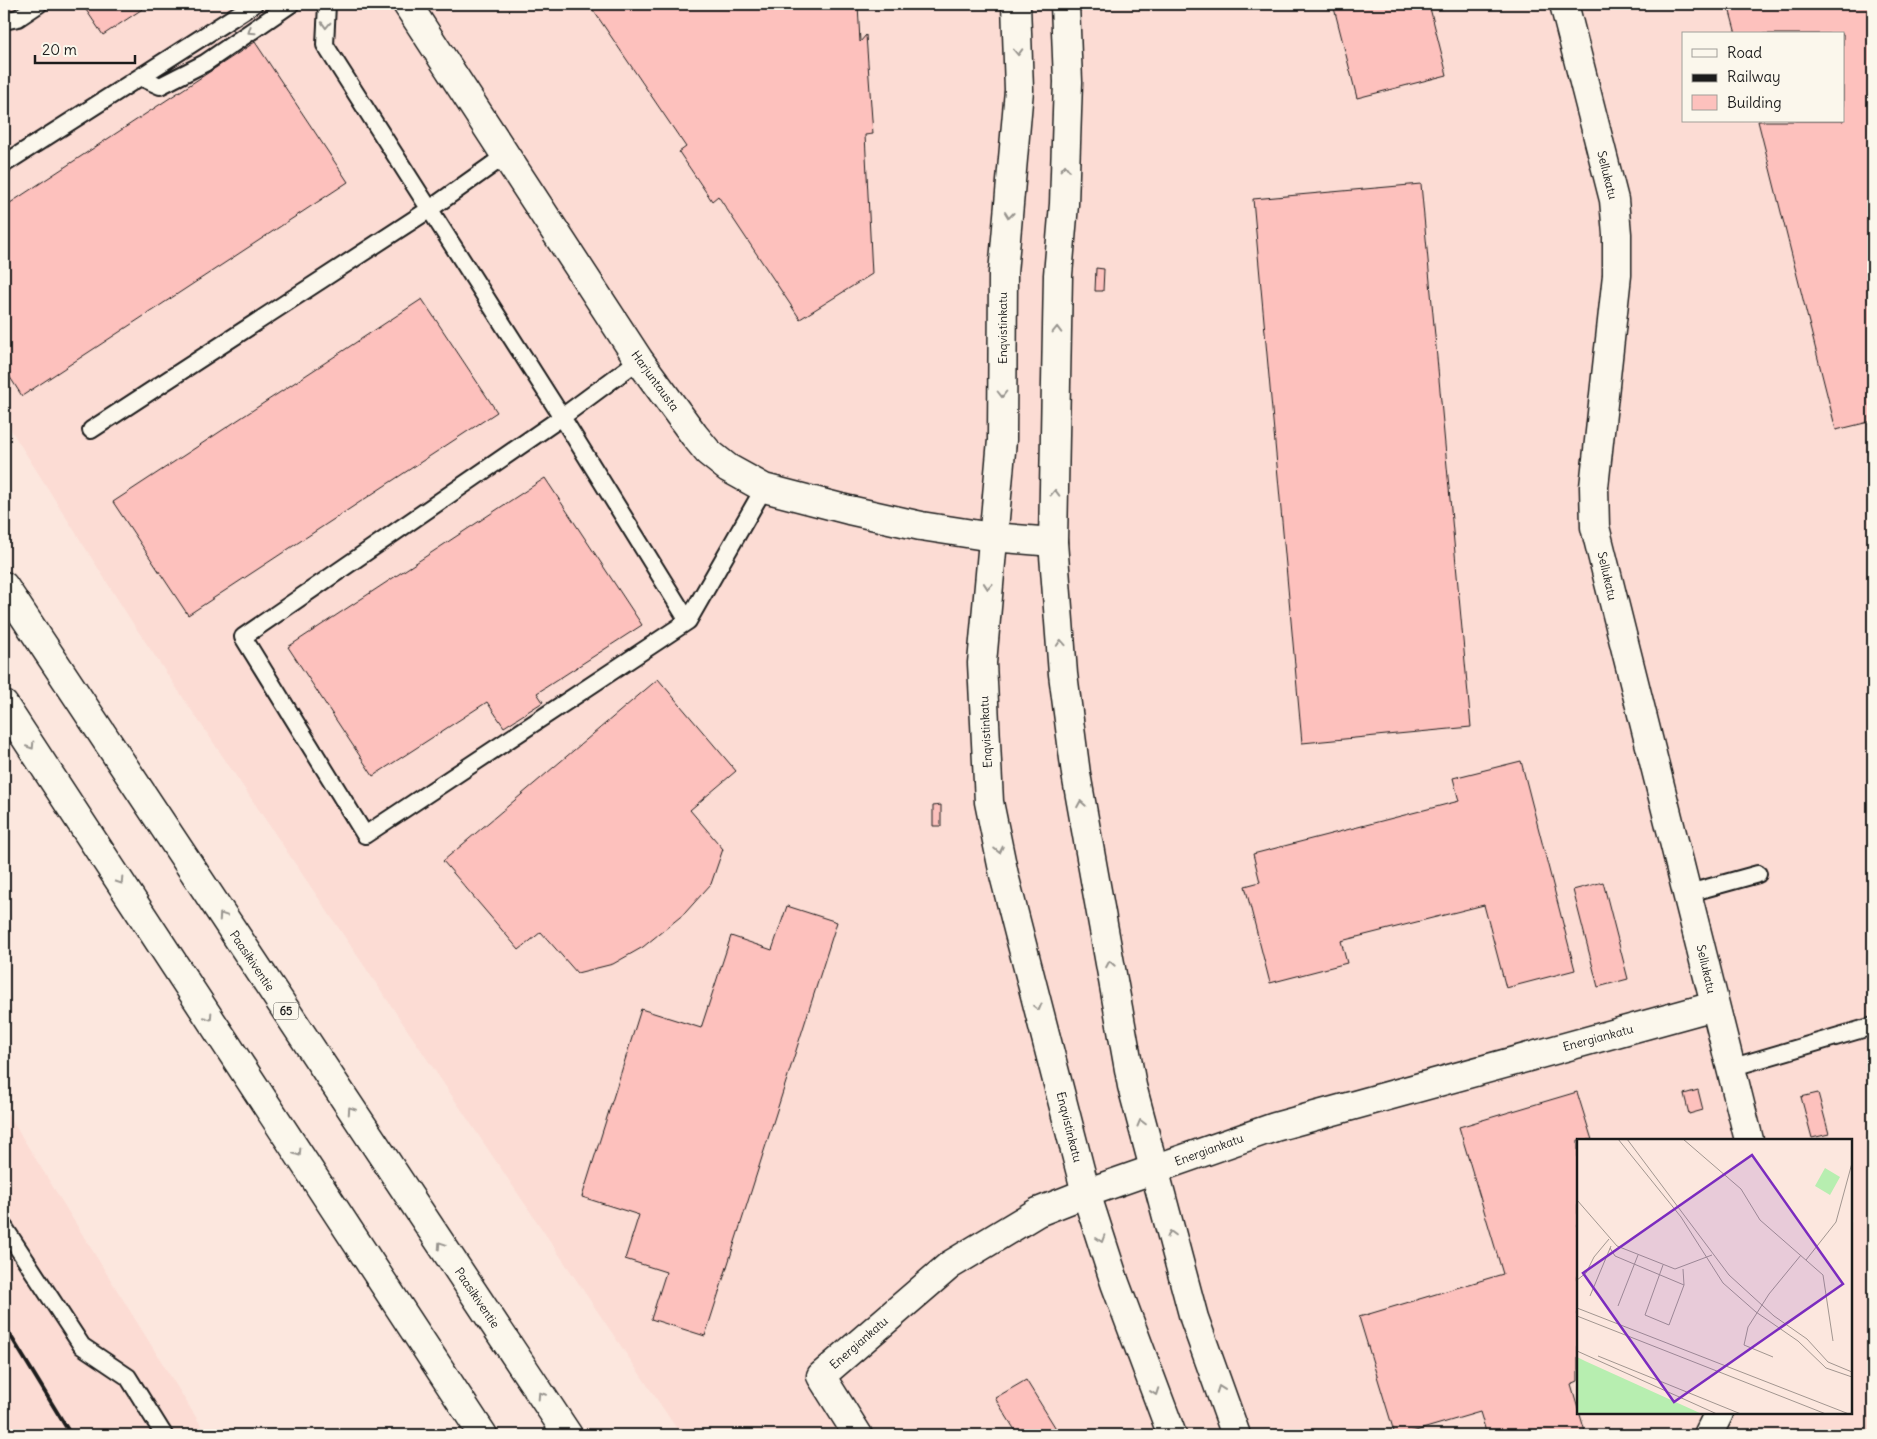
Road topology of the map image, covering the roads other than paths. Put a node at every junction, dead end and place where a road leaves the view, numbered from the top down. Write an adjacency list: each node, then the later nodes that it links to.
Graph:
1 (40, 4): 9 (lane)
2 (254, 4): 10 (lane)
3 (291, 4): 10 (lane, one-way to 10)
4 (327, 4): 13 (lane, one-way to 13)
5 (407, 4): 11 (main road, Harjuntausta)
6 (1016, 4): 18 (main road, Enqvistinkatu, one-way to 18)
7 (1065, 4): 19 (main road, one-way to 7)
8 (1564, 4): 24 (main road, Sellukatu)
9 (4, 21)
10 (140, 77): 12 (lane)
11 (506, 155): 13 (lane); 14 (main road, Harjuntausta)
12 (4, 164)
13 (430, 210): 15 (lane); 16 (lane)
14 (639, 360): 15 (lane); 17 (main road, Harjuntausta)
15 (562, 417): 21 (lane); 21 (lane)
16 (91, 430)
17 (764, 488): 18 (main road, Harjuntausta); 21 (lane)
18 (992, 537): 19 (main road, Harjuntausta); 30 (main road, Enqvistinkatu, one-way to 30)
19 (1053, 542): 29 (main road, one-way to 19)
20 (4, 586): 35 (main road, Paasikiventie / 65, one-way to 20)
21 (688, 621)
22 (4, 705): 34 (main road, one-way to 34)
23 (1758, 874): 24 (lane)
24 (1689, 893): 25 (main road, Sellukatu)
25 (1714, 1006): 27 (main road, Sellukatu); 29 (main road, Energiankatu)
26 (1873, 1026): 27 (lane)
27 (1730, 1068): 28 (main road, Sellukatu)
28 (1749, 1139)
29 (1154, 1170): 30 (main road, Energiankatu); 38 (main road, one-way to 29)
30 (1086, 1192): 36 (main road, Energiankatu); 37 (main road, Enqvistinkatu, one-way to 37)
31 (4, 1227): 33 (lane)
32 (1718, 1414): 39 (main road)
33 (164, 1435)
34 (483, 1435)
35 (568, 1435)
36 (858, 1435)
37 (1172, 1435)
38 (1236, 1435)
39 (1708, 1435)

